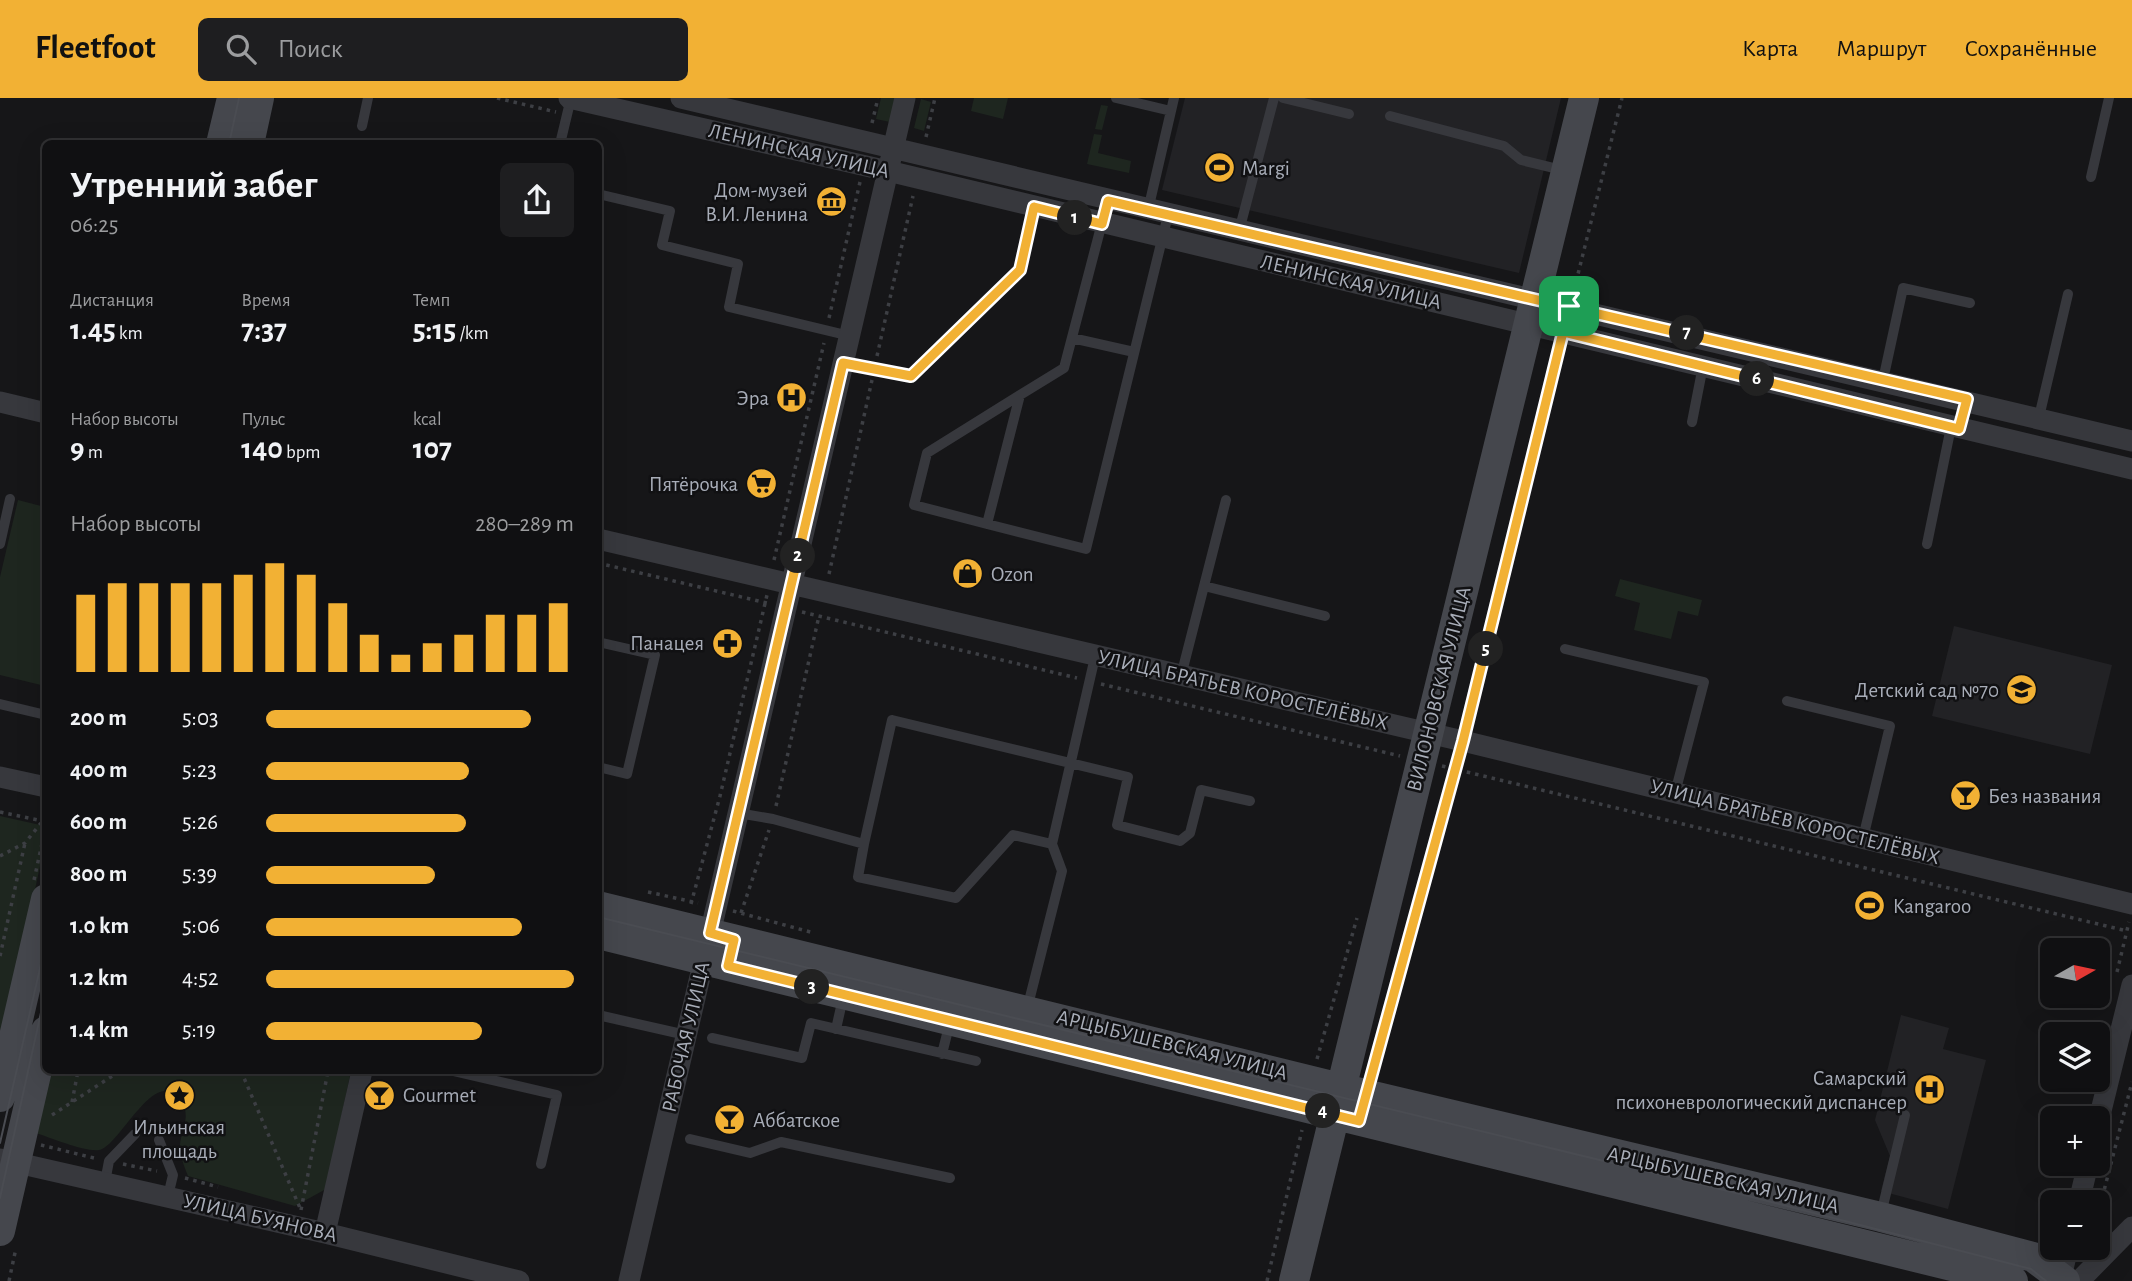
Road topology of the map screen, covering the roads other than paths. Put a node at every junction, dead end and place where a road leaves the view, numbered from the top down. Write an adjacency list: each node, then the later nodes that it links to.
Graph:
1 (232, 98): 19 (main road)
2 (259, 98): 20 (main road)
3 (368, 98): 17 (lane)
4 (570, 98): 18 (street, ЛЕНИНСКАЯ УЛИЦА); 21 (lane)
5 (681, 98): 13 (street, ЛЕНИНСКАЯ УЛИЦА)
6 (905, 98): 22 (street, РАБОЧАЯ УЛИЦА)
7 (1115, 98): 14 (lane)
8 (1174, 98): 14 (lane)
9 (1273, 98): 31 (lane)
10 (1283, 98): 15 (lane)
11 (1584, 98): 24 (main road, ВИЛОНОВСКАЯ УЛИЦА)
12 (2109, 98): 25 (lane)
13 (737, 111): 18 (lane); 22 (street, ЛЕНИНСКАЯ УЛИЦА)
14 (1171, 111): 29 (lane)
15 (1349, 114)
16 (1390, 116): 24 (lane)
17 (362, 127)
18 (732, 135): 23 (street, ЛЕНИНСКАЯ УЛИЦА)
19 (222, 140)
20 (250, 140)
21 (561, 140)
22 (893, 148): 23 (street, РАБОЧАЯ УЛИЦА); 27 (street, ЛЕНИНСКАЯ УЛИЦА)
23 (888, 171): 28 (street, ЛЕНИНСКАЯ УЛИЦА); 40 (street, РАБОЧАЯ УЛИЦА)
24 (1566, 171): 39 (main road, ВИЛОНОВСКАЯ УЛИЦА)
25 (2091, 177)
26 (602, 195): 40 (lane)
27 (1108, 201): 29 (street, ЛЕНИНСКАЯ УЛИЦА); 30 (lane)
28 (1034, 207): 30 (street, ЛЕНИНСКАЯ УЛИЦА); 43 (lane)
29 (1158, 212): 31 (street, ЛЕНИНСКАЯ УЛИЦА); 32 (lane)
30 (1102, 224): 32 (street, ЛЕНИНСКАЯ УЛИЦА); 41 (lane)
31 (1239, 231): 33 (street, ЛЕНИНСКАЯ УЛИЦА)
32 (1162, 238): 35 (street, ЛЕНИНСКАЯ УЛИЦА); 42 (lane)
33 (1302, 246): 34 (street, ЛЕНИНСКАЯ УЛИЦА); 35 (lane)
34 (1332, 253): 36 (lane); 39 (street, ЛЕНИНСКАЯ УЛИЦА)
35 (1296, 270): 36 (street, ЛЕНИНСКАЯ УЛИЦА)
36 (1327, 276): 39 (street, ЛЕНИНСКАЯ УЛИЦА)
37 (2068, 294): 50 (lane)
38 (1970, 303): 45 (lane)
39 (1532, 311): 44 (street, ЛЕНИНСКАЯ УЛИЦА); 45 (street, ЛЕНИНСКАЯ УЛИЦА); 70 (main road, ВИЛОНОВСКАЯ УЛИЦА)
40 (850, 337): 43 (street, РАБОЧАЯ УЛИЦА)
41 (1072, 338): 42 (lane); 46 (lane)
42 (1134, 352): 56 (lane)
43 (843, 363): 60 (street, РАБОЧАЯ УЛИЦА)
44 (1703, 366): 49 (street, ЛЕНИНСКАЯ УЛИЦА); 51 (lane)
45 (1883, 380): 49 (street, ЛЕНИНСКАЯ УЛИЦА)
46 (1020, 395): 56 (lane); 56 (lane)
47 (0, 402): 48 (street)
48 (42, 413)
49 (1960, 417): 50 (street, ЛЕНИНСКАЯ УЛИЦА); 53 (street, ЛЕНИНСКАЯ УЛИЦА); 59 (lane)
50 (2039, 417): 52 (street, ЛЕНИНСКАЯ УЛИЦА)
51 (1692, 422)
52 (2132, 440)
53 (2132, 469)
54 (10, 499): 58 (lane)
55 (1226, 500): 61 (lane)
56 (987, 524)
57 (602, 540): 60 (street, УЛИЦА БРАТЬЕВ КОРОСТЕЛЁВЫХ)
58 (0, 544)
59 (1927, 544)
60 (792, 582): 65 (street, УЛИЦА БРАТЬЕВ КОРОСТЕЛЁВЫХ); 77 (street, РАБОЧАЯ УЛИЦА)
61 (1204, 586): 62 (lane); 66 (lane)
62 (1325, 616)
63 (602, 643): 72 (lane)
64 (1565, 649): 75 (lane)
65 (1095, 657): 66 (street, УЛИЦА БРАТЬЕВ КОРОСТЕЛЁВЫХ); 71 (lane)
66 (1181, 676): 70 (street, УЛИЦА БРАТЬЕВ КОРОСТЕЛЁВЫХ)
67 (1787, 701): 78 (lane)
68 (0, 704): 69 (lane)
69 (42, 714)
70 (1416, 754): 75 (street, УЛИЦА БРАТЬЕВ КОРОСТЕЛЁВЫХ); 101 (main road, ВИЛОНОВСКАЯ УЛИЦА)
71 (1070, 763): 76 (lane); 79 (lane); 80 (lane)
72 (602, 768)
73 (0, 777): 74 (street)
74 (42, 786)
75 (1675, 793): 78 (street, УЛИЦА БРАТЬЕВ КОРОСТЕЛЁВЫХ)
76 (1250, 801)
77 (738, 813): 79 (lane); 85 (street, РАБОЧАЯ УЛИЦА)
78 (1863, 838): 81 (street, УЛИЦА БРАТЬЕВ КОРОСТЕЛЁВЫХ)
79 (864, 844): 80 (lane)
80 (1052, 844): 88 (lane)
81 (2132, 904)
82 (602, 906): 85 (main road, АРЦЫБУШЕВСКАЯ УЛИЦА)
83 (42, 916): 100 (main road)
84 (602, 934): 85 (main road, АРЦЫБУШЕВСКАЯ УЛИЦА)
85 (707, 940): 87 (main road, АРЦЫБУШЕВСКАЯ УЛИЦА); 88 (main road, АРЦЫБУШЕВСКАЯ УЛИЦА); 92 (street, РАБОЧАЯ УЛИЦА)
86 (2132, 985): 102 (street)
87 (844, 995): 90 (main road, АРЦЫБУШЕВСКАЯ УЛИЦА); 91 (lane)
88 (1027, 1009): 99 (main road, АРЦЫБУШЕВСКАЯ УЛИЦА)
89 (602, 1016): 92 (lane)
90 (950, 1020): 95 (lane); 99 (main road, АРЦЫБУШЕВСКАЯ УЛИЦА)
91 (836, 1029): 93 (lane); 95 (lane)
92 (686, 1035): 119 (street, РАБОЧАЯ УЛИЦА)
93 (712, 1038)
94 (42, 1045): 107 (main road)
95 (942, 1054): 96 (lane)
96 (976, 1061)
97 (361, 1074): 115 (street)
98 (466, 1074): 108 (lane)
99 (1306, 1093): 101 (main road, АРЦЫБУШЕВСКАЯ УЛИЦА)
100 (0, 1097)
101 (1338, 1101): 112 (main road, АРЦЫБУШЕВСКАЯ УЛИЦА); 120 (main road, ВИЛОНОВСКАЯ УЛИЦА); 121 (main road, АРЦЫБУШЕВСКАЯ УЛИЦА)
102 (2102, 1106)
103 (1906, 1115): 112 (lane)
104 (135, 1134): 110 (lane)
105 (690, 1139): 109 (lane)
106 (159, 1140): 111 (lane)
107 (8, 1161): 110 (street, УЛИЦА БУЯНОВА); 114 (main road)
108 (541, 1164)
109 (950, 1178)
110 (105, 1182): 111 (street, УЛИЦА БУЯНОВА)
111 (168, 1196): 115 (street, УЛИЦА БУЯНОВА)
112 (1881, 1217): 117 (main road, АРЦЫБУШЕВСКАЯ УЛИЦА)
113 (2132, 1227): 117 (street)
114 (0, 1231)
115 (325, 1233): 118 (street, УЛИЦА БУЯНОВА)
116 (2067, 1260): 117 (street)
117 (2066, 1280)
118 (519, 1281)
119 (629, 1281)
120 (1294, 1281)
121 (2013, 1281)

